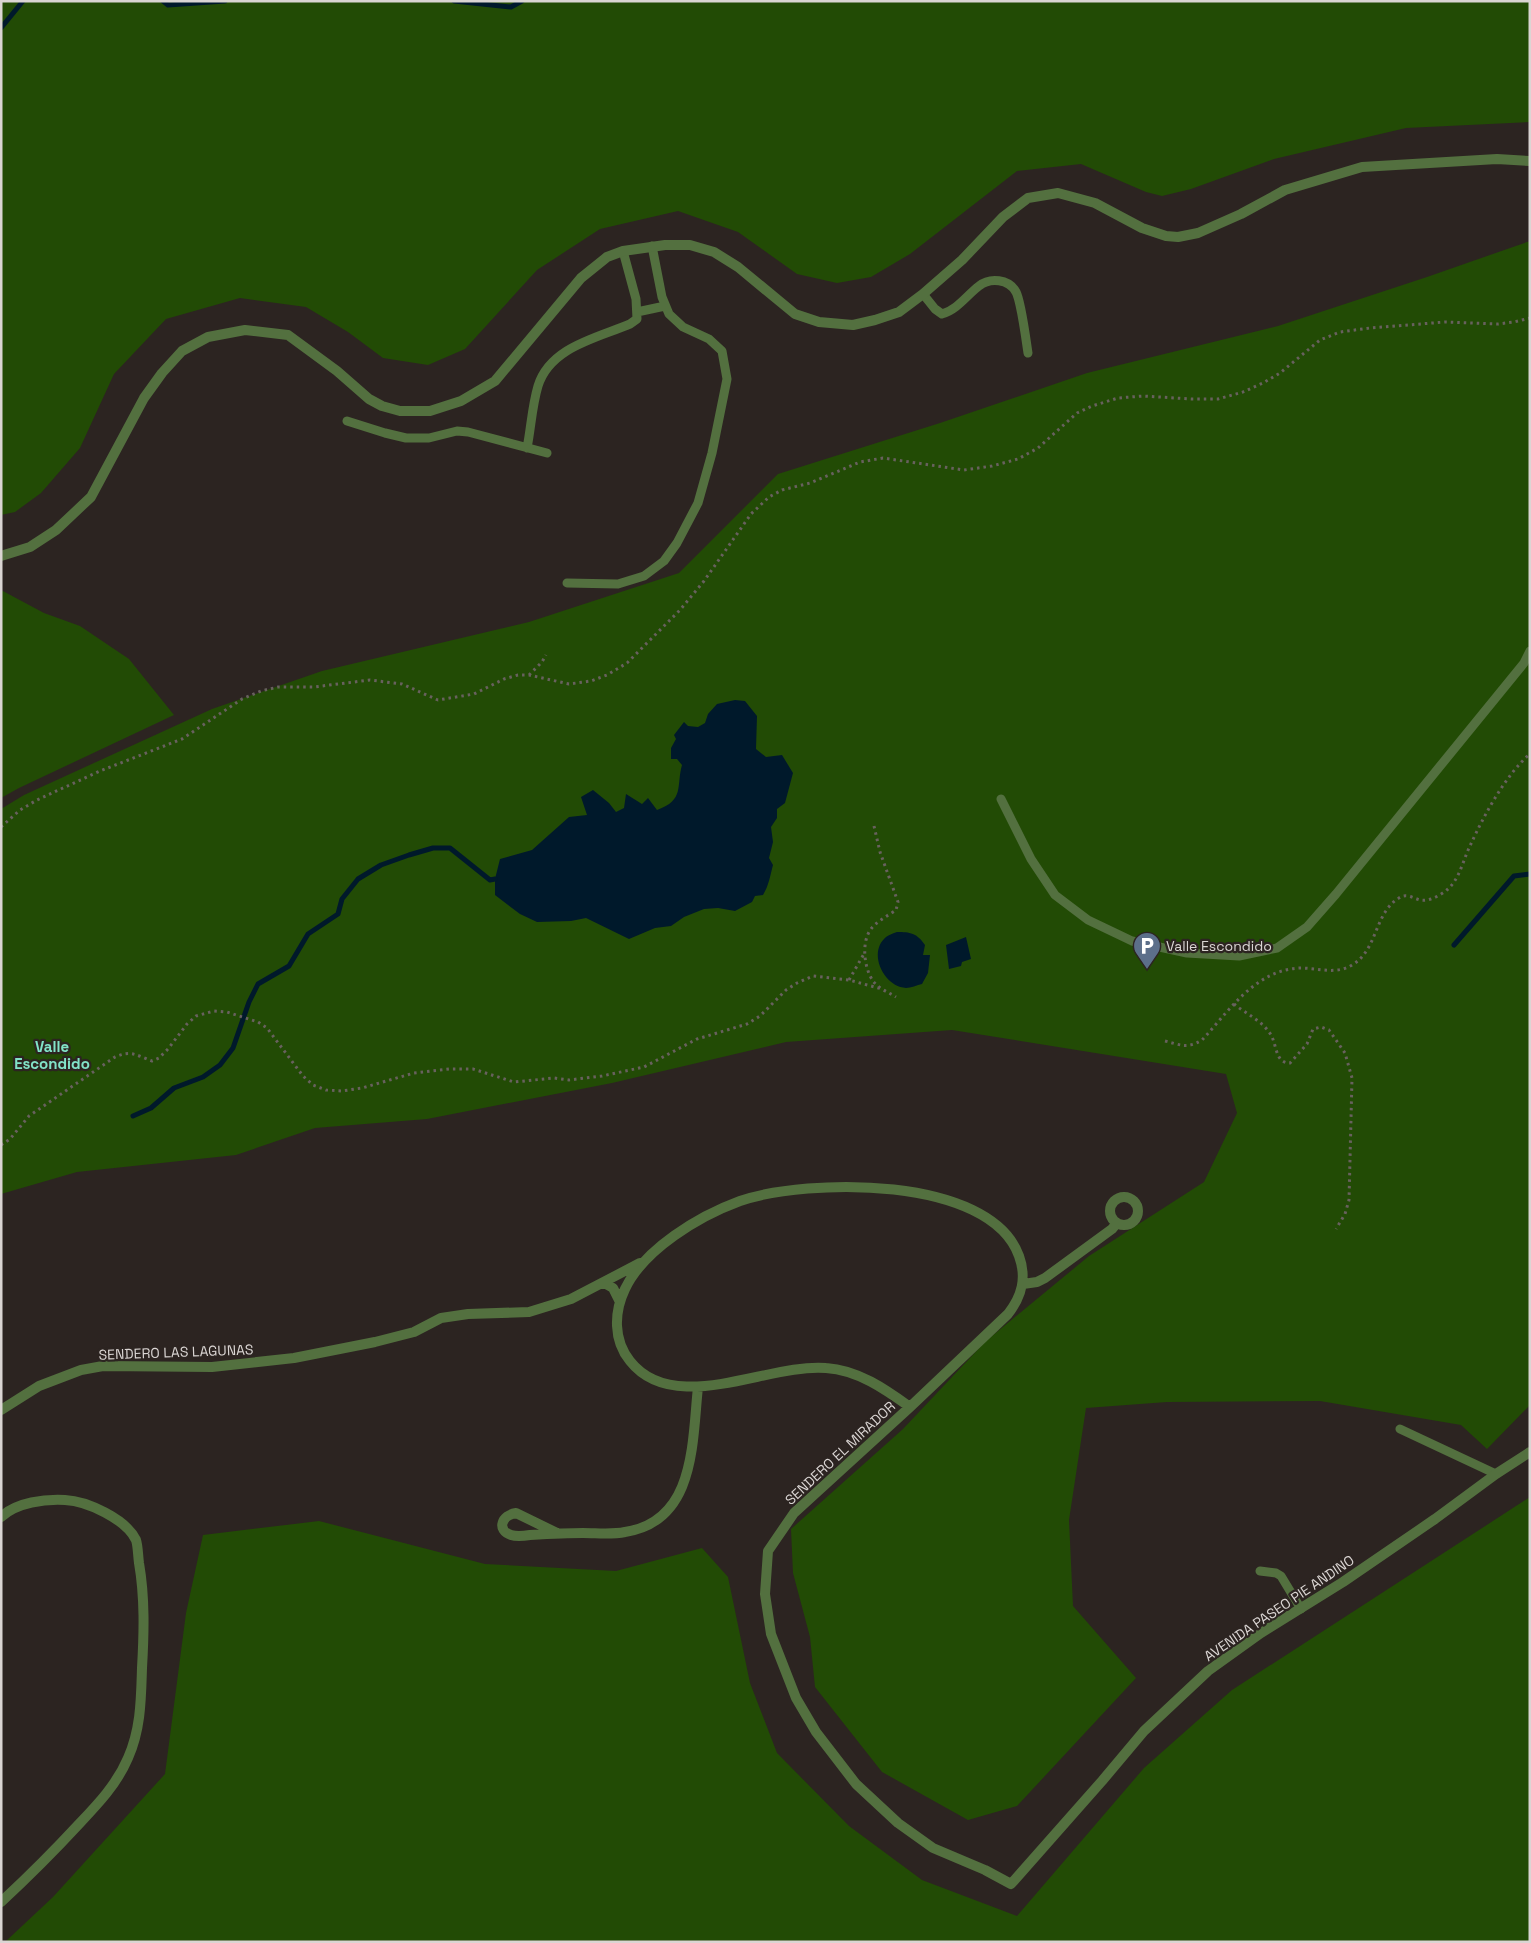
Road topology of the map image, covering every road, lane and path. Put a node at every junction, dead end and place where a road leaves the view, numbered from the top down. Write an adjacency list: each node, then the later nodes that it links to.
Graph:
1 (1530, 161): 4 (street)
2 (652, 246): 3 (street); 4 (street); 5 (lane)
3 (623, 251): 6 (lane); 12 (street)
4 (923, 294): 8 (lane)
5 (665, 306): 6 (lane); 13 (lane)
6 (637, 312): 10 (lane)
7 (1530, 318): 16 (path)
8 (1028, 353)
9 (347, 421): 10 (lane)
10 (527, 448): 11 (lane)
11 (547, 453)
12 (1, 556)
13 (567, 583)
14 (1530, 651): 18 (lane)
15 (546, 655): 16 (path)
16 (529, 675): 20 (path)
17 (1530, 754): 25 (path)
18 (1001, 800)
19 (874, 826): 21 (path)
20 (1, 827)
21 (866, 952): 22 (path); 23 (path)
22 (849, 980): 23 (path); 27 (path)
23 (882, 989): 24 (path)
24 (896, 997)
25 (1234, 1004): 26 (path); 29 (path)
26 (1165, 1041)
27 (1, 1145)
28 (1117, 1223): 32 (street)
29 (1336, 1229)
30 (644, 1262): 31 (street, SENDERO LAS LAGUNAS); 32 (street, SENDERO EL MIRADOR); 33 (street, SENDERO EL MIRADOR)
31 (604, 1283): 33 (street); 36 (street, SENDERO LAS LAGUNAS)
32 (1023, 1284): 35 (street, SENDERO EL MIRADOR)
33 (620, 1302): 34 (street, SENDERO EL MIRADOR)
34 (698, 1387): 35 (street, SENDERO EL MIRADOR); 41 (street)
35 (910, 1407): 44 (street, SENDERO EL MIRADOR)
36 (1, 1410)
37 (1400, 1429): 39 (lane)
38 (1530, 1452): 39 (street, AVENIDA PASEO PIE ANDINO)
39 (1496, 1474): 43 (street, AVENIDA PASEO PIE ANDINO)
40 (1, 1518): 45 (street)
41 (557, 1533): 41 (street)
42 (1260, 1571): 43 (lane)
43 (1300, 1609): 44 (street, AVENIDA PASEO PIE ANDINO)
44 (1010, 1884)
45 (1, 1902)

